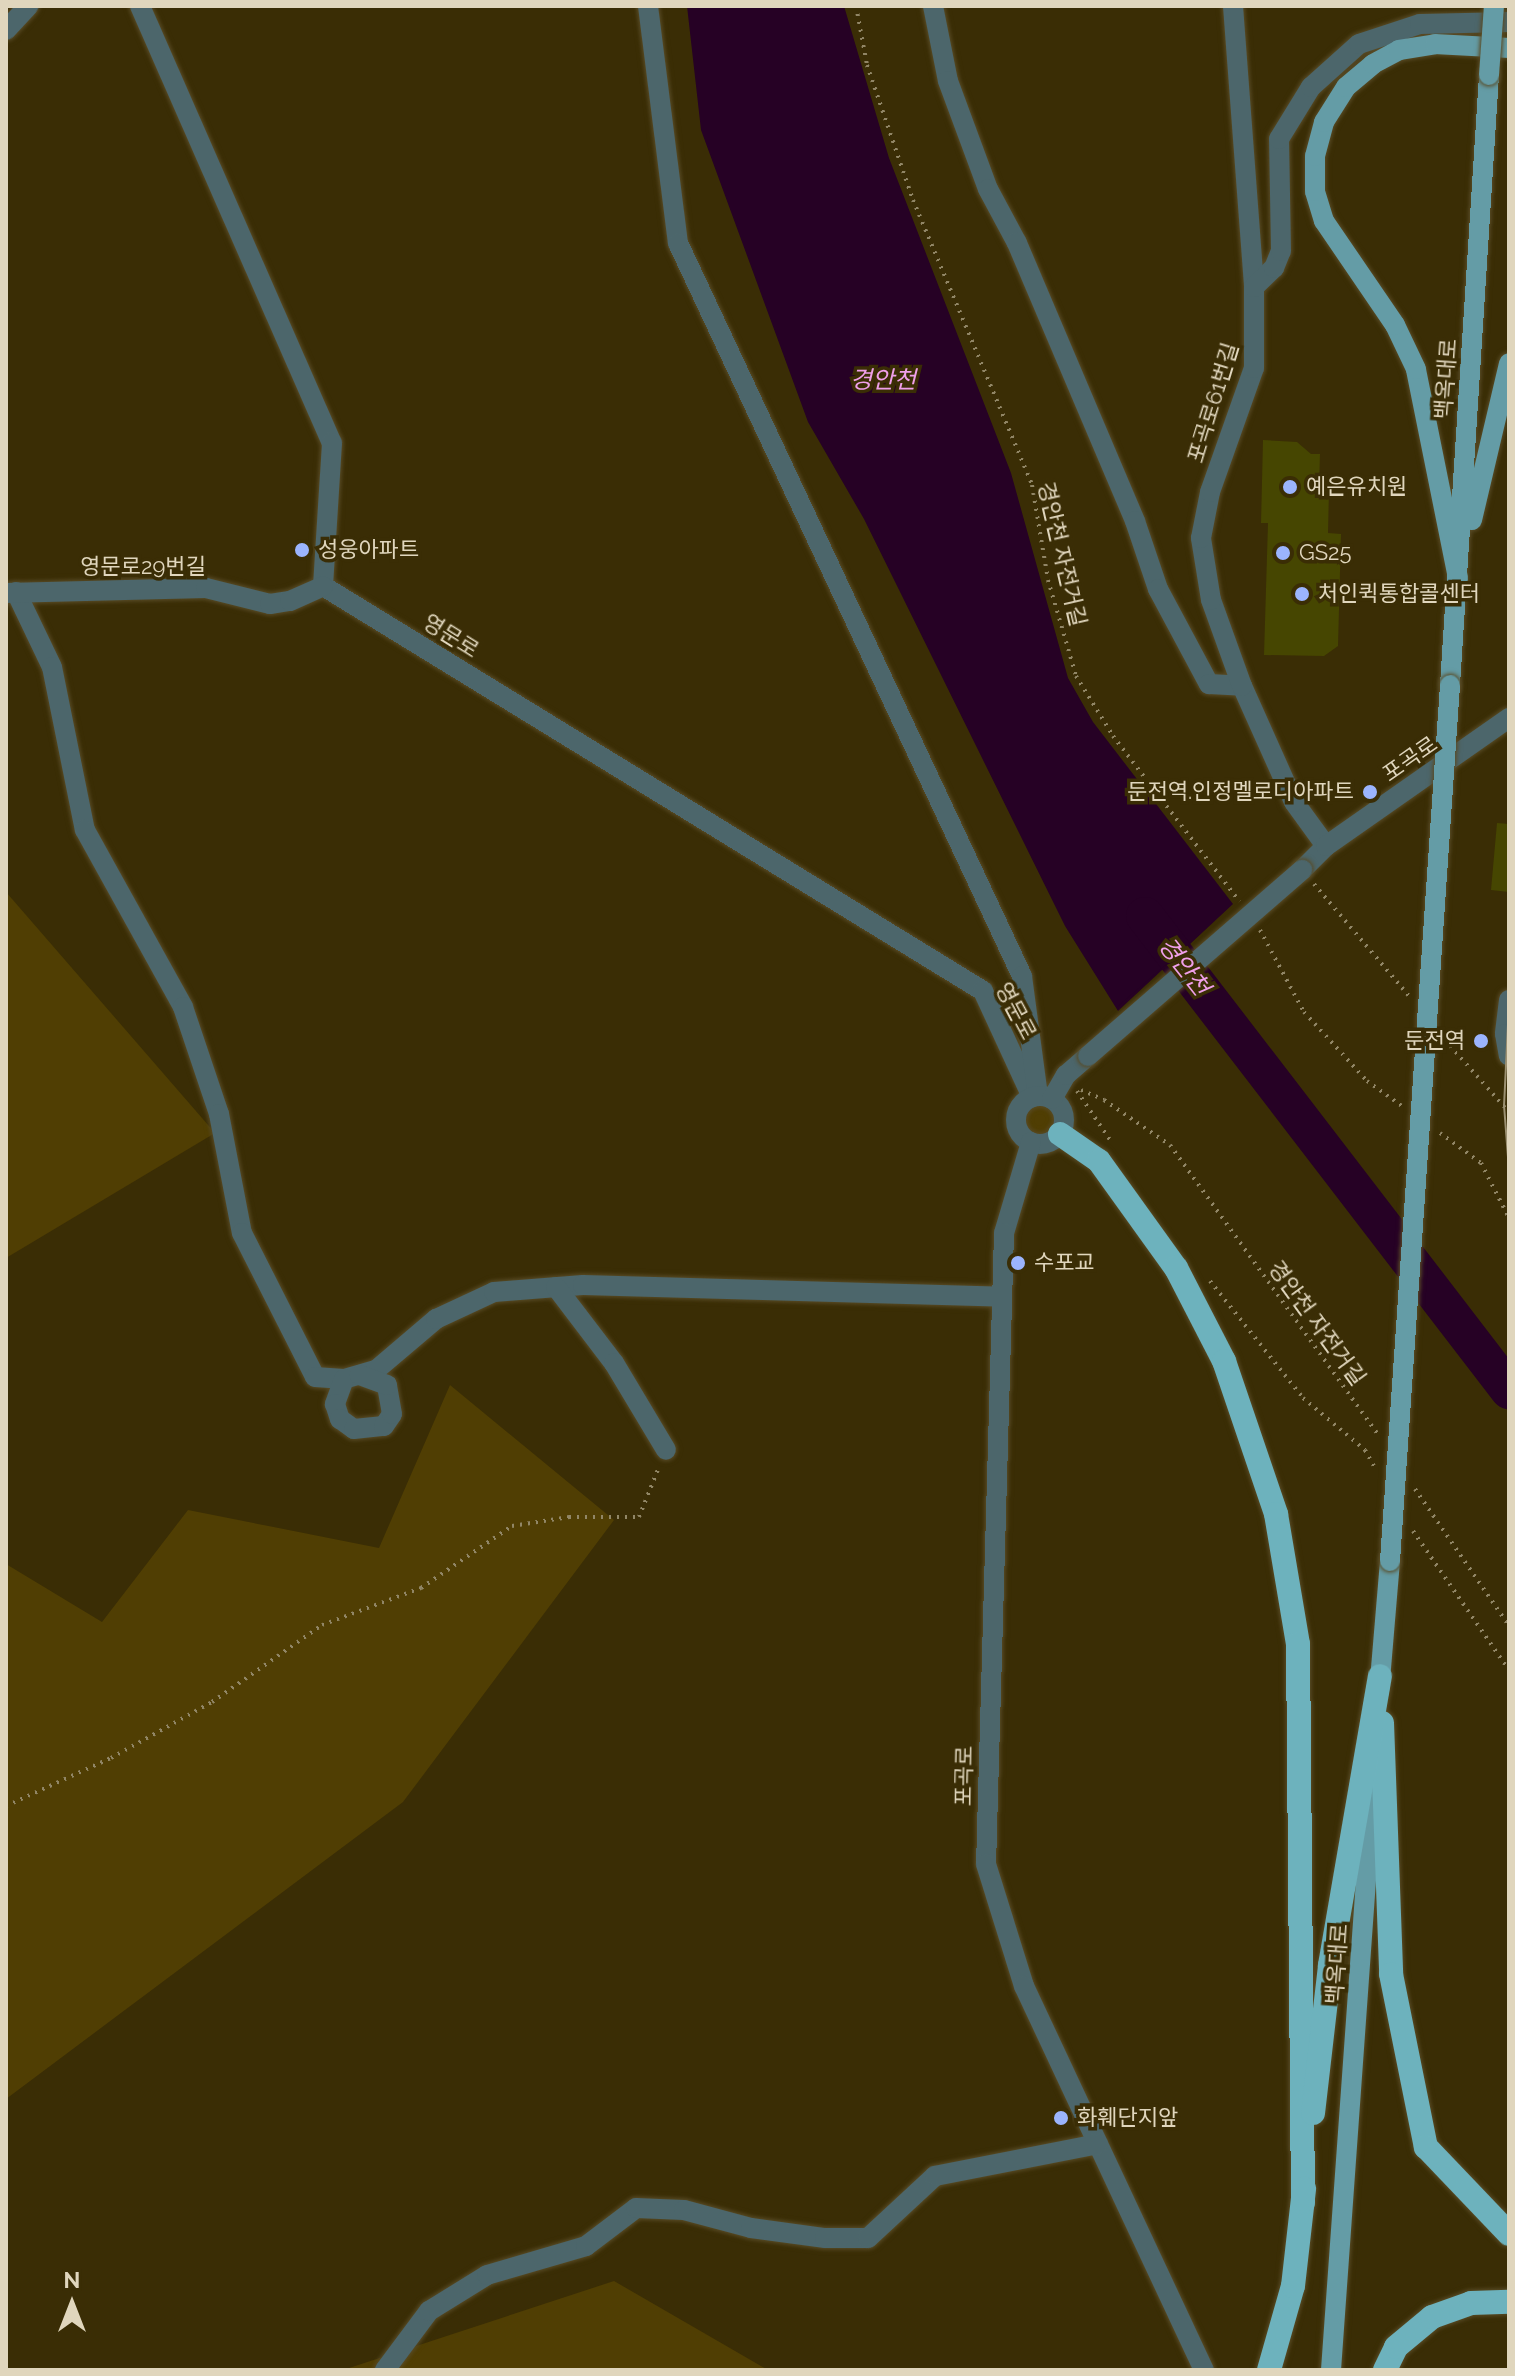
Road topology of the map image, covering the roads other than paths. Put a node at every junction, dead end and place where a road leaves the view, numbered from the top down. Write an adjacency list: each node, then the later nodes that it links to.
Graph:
1 (28, 6): 8 (street)
2 (140, 6): 13 (street)
3 (648, 6): 20 (street)
4 (933, 6): 15 (street)
5 (1233, 6): 10 (street, 포곡로61번길)
6 (1494, 6): 12 (main road, 백옥대로, bridge)
7 (1509, 22): 10 (street)
8 (6, 30)
9 (1509, 48): 12 (main road)
10 (1254, 287): 15 (street, 포곡로61번길)
11 (1509, 363): 12 (main road)
12 (1458, 578): 26 (main road, 백옥대로, bridge)
13 (323, 586): 14 (street, 영문로29번길); 20 (street, 영문로)
14 (11, 593): 23 (street)
15 (1242, 686): 17 (street, 포곡로61번길)
16 (1509, 718): 17 (street, 포곡로)
17 (1326, 846): 20 (street, 포곡로, bridge)
18 (1509, 1000): 19 (street)
19 (1509, 1056)
20 (1041, 1097): 21 (street); 22 (street)
21 (1060, 1134): 22 (street); 28 (highway)
22 (1031, 1142): 24 (street, 포곡로)
23 (556, 1287): 24 (street); 25 (street)
24 (1001, 1297): 27 (street, 포곡로)
25 (666, 1450)
26 (1380, 1676): 28 (highway); 29 (highway); 34 (main road, 백옥대로)
27 (1098, 2144): 31 (street); 32 (street, 포곡로)
28 (1303, 2203): 33 (highway)
29 (1509, 2234)
30 (1509, 2302): 35 (highway)
31 (385, 2370)
32 (1204, 2370)
33 (1269, 2370)
34 (1331, 2370)
35 (1385, 2370)

